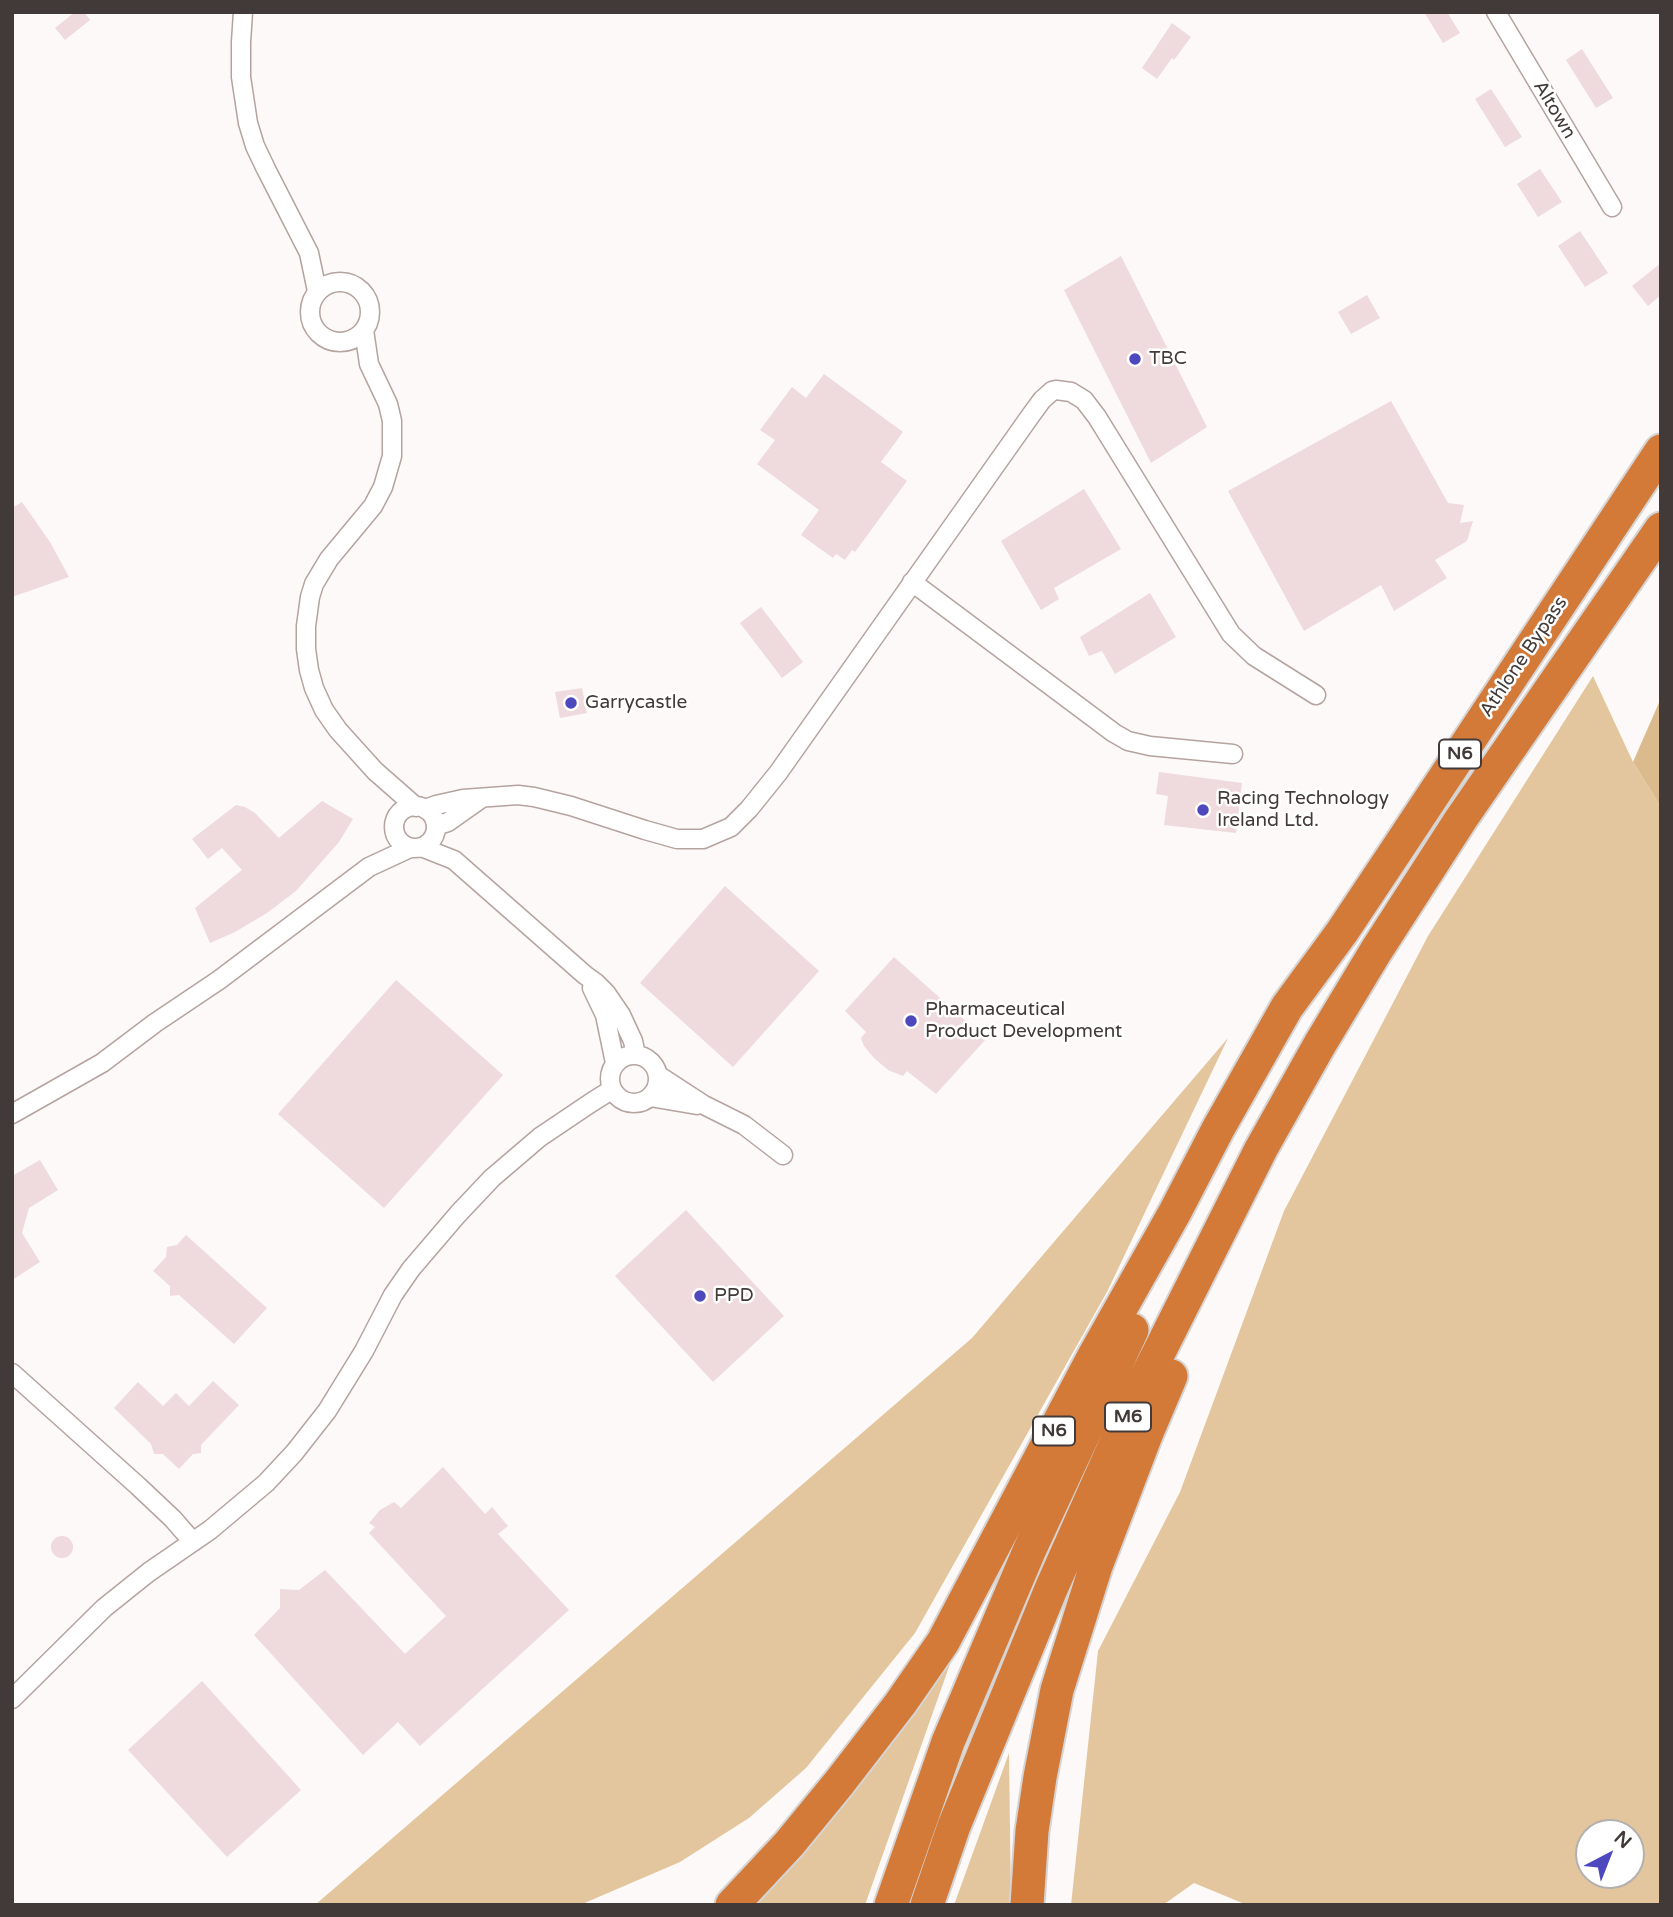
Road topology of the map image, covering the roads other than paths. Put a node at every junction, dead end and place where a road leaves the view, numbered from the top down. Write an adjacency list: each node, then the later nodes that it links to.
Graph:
1 (243, 12): 4 (street)
2 (1496, 12): 3 (street, Altown)
3 (1612, 207)
4 (309, 253): 5 (street); 6 (street)
5 (340, 281): 6 (street); 7 (street)
6 (317, 291): 8 (street)
7 (364, 330): 8 (street); 9 (street)
8 (340, 341): 9 (street)
9 (369, 364): 15 (street)
10 (1661, 451): 23 (highway, Athlone Bypass / N6)
11 (1655, 538): 24 (highway, Athlone Bypass / N6)
12 (912, 582): 13 (street); 14 (street); 16 (street)
13 (1316, 695)
14 (1233, 754)
15 (375, 771): 17 (street); 18 (street)
16 (482, 798): 17 (street); 19 (street)
17 (421, 808): 18 (street); 19 (street)
18 (395, 824): 20 (street); 22 (street)
19 (436, 829): 20 (street); 21 (street)
20 (416, 847): 21 (street); 22 (street)
21 (454, 860): 25 (street)
22 (369, 867): 32 (street)
23 (1342, 932): 37 (highway, N6); 38 (highway, M6)
24 (1376, 951): 39 (highway, M6); 40 (highway, N6)
25 (585, 975): 26 (street); 27 (street)
26 (636, 1055): 27 (street); 28 (street)
27 (615, 1063): 29 (street)
28 (657, 1075): 30 (street); 31 (street)
29 (613, 1091): 30 (street); 35 (street)
30 (650, 1097): 31 (street)
31 (704, 1105): 33 (street)
32 (12, 1114)
33 (783, 1155)
34 (12, 1374): 35 (street)
35 (193, 1542): 36 (street)
36 (12, 1699)
37 (733, 1905)
38 (891, 1905)
39 (926, 1905)
40 (1027, 1905)

